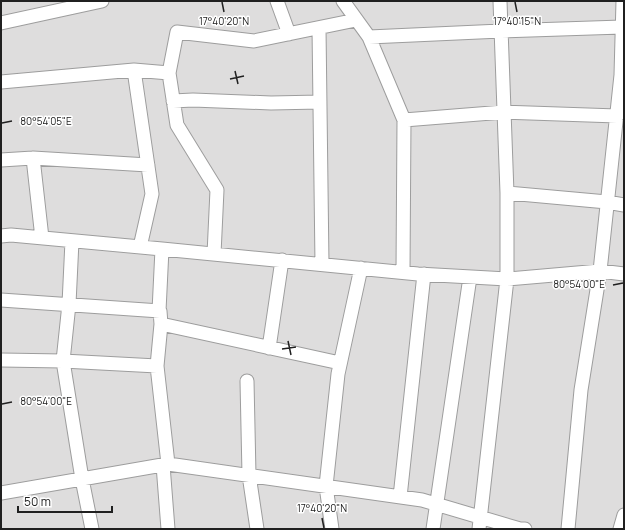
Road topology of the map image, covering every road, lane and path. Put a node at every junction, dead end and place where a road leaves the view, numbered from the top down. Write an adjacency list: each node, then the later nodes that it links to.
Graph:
1 (102, 1): 7 (street)
2 (277, 1): 11 (street)
3 (343, 1): 6 (street)
4 (500, 1): 10 (street)
5 (622, 1): 8 (street)
6 (356, 20): 9 (street); 12 (street)
7 (1, 24)
8 (622, 27): 10 (street); 20 (street)
9 (319, 28): 11 (street); 17 (street)
10 (501, 31): 12 (street); 18 (street)
11 (289, 34): 14 (street)
12 (369, 37): 19 (street)
13 (134, 70): 14 (street); 15 (street); 23 (street)
14 (168, 73): 16 (street)
15 (1, 82)
16 (173, 101): 17 (street); 32 (street)
17 (320, 102): 34 (street)
18 (504, 112): 19 (street); 20 (street); 24 (street)
19 (404, 120): 37 (street)
20 (619, 122): 25 (street)
21 (33, 158): 22 (street); 23 (street); 28 (street)
22 (1, 160)
23 (148, 165): 30 (street)
24 (508, 193): 25 (street); 41 (street)
25 (607, 202): 26 (street); 36 (street)
26 (624, 205)
27 (1, 236): 28 (street)
28 (42, 238): 29 (street)
29 (72, 241): 30 (street); 43 (street)
30 (140, 247): 31 (street)
31 (162, 249): 32 (street); 44 (street)
32 (214, 254): 33 (street)
33 (282, 260): 34 (street); 46 (street)
34 (322, 264): 35 (street)
35 (360, 268): 37 (street); 49 (street)
36 (600, 271): 39 (street); 41 (street); 68 (street)
37 (403, 272): 38 (street)
38 (424, 274): 40 (street); 57 (street)
39 (624, 274)
40 (470, 276): 41 (street); 58 (street)
41 (507, 279): 60 (street)
42 (1, 300): 43 (street)
43 (69, 304): 44 (street); 48 (street)
44 (159, 311): 45 (street)
45 (161, 324): 46 (street); 50 (street)
46 (269, 348): 49 (street)
47 (1, 360): 48 (street)
48 (63, 361): 50 (street); 54 (street)
49 (340, 363): 55 (street)
50 (157, 366): 52 (street)
51 (247, 381): 53 (street)
52 (166, 465): 53 (street); 54 (street); 62 (street)
53 (249, 475): 55 (street); 63 (street)
54 (82, 479): 56 (street); 61 (street)
55 (326, 486): 57 (street); 64 (street)
56 (1, 493)
57 (400, 497): 58 (street)
58 (437, 504): 60 (street); 65 (street)
59 (624, 514): 69 (street)
60 (480, 523): 66 (street)
61 (92, 529)
62 (168, 529)
63 (257, 529)
64 (332, 529)
65 (433, 529)
66 (520, 529): 67 (street)
67 (526, 529)
68 (568, 529)
69 (620, 529)

